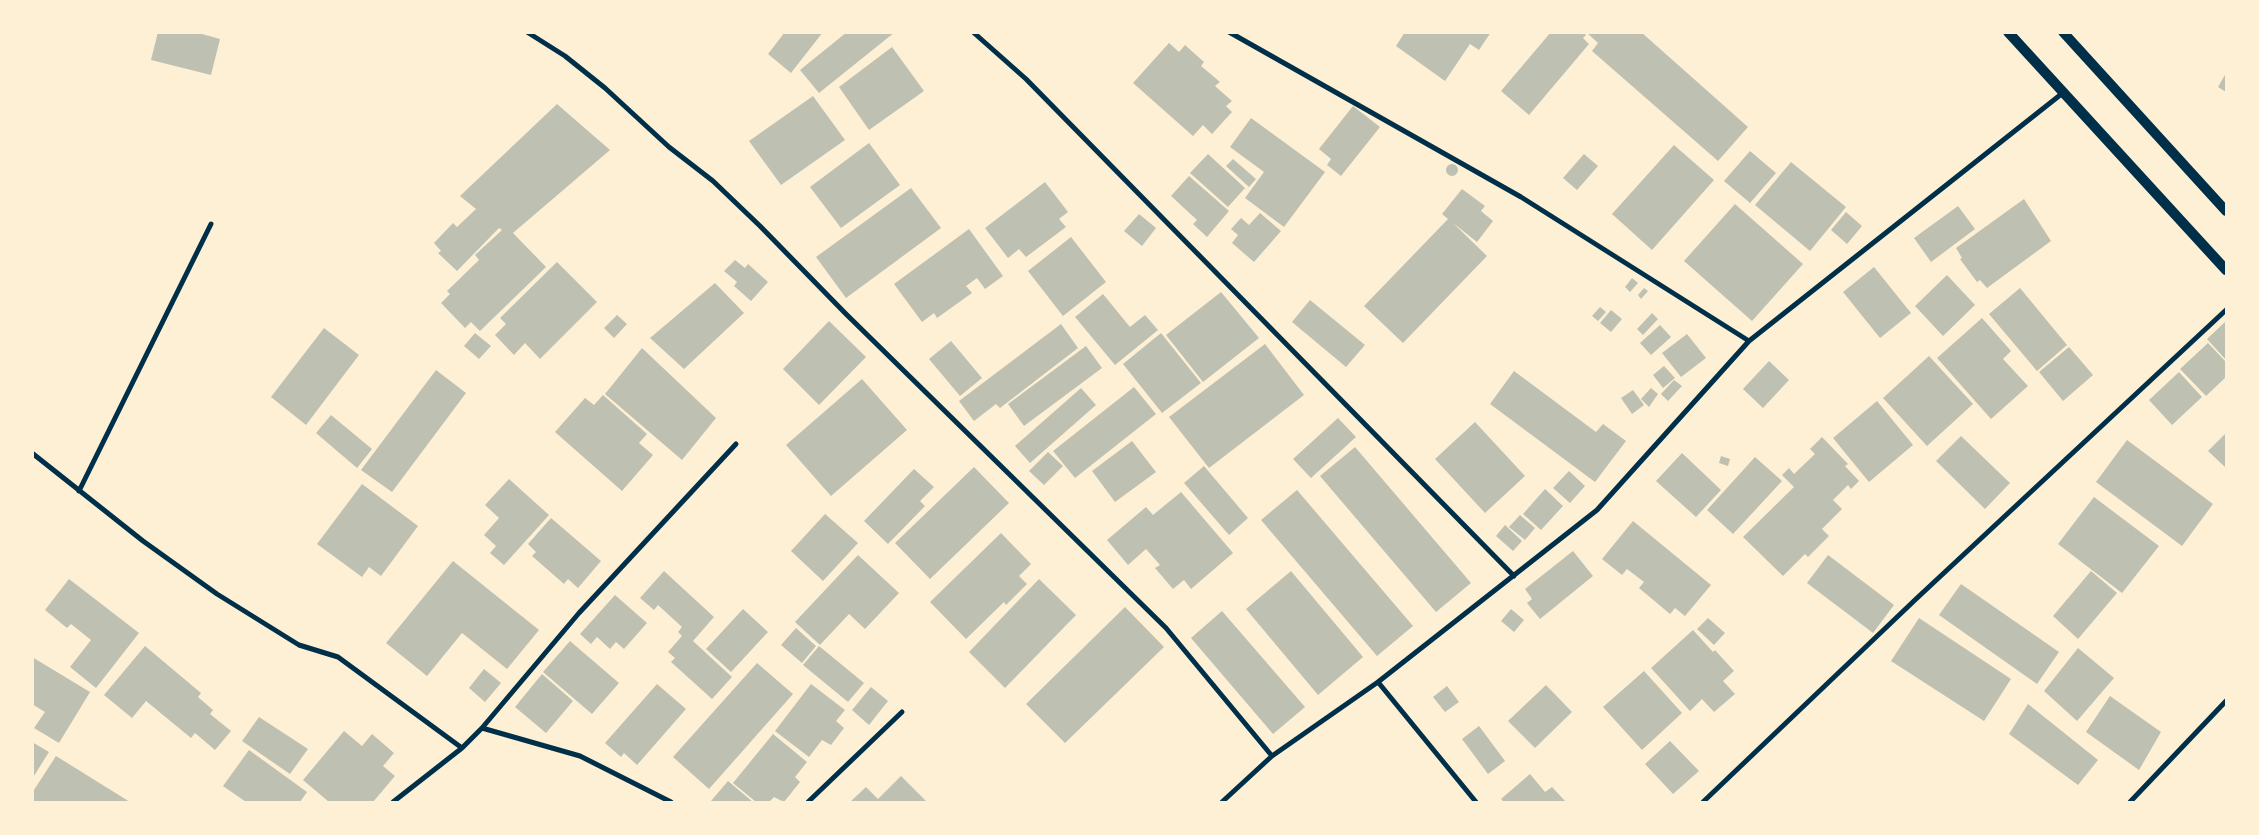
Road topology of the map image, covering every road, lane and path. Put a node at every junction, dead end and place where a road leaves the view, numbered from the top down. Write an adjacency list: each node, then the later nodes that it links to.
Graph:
1 (528, 32): 21 (street)
2 (973, 32): 15 (street)
3 (1229, 32): 11 (street)
4 (2008, 32): 6 (main road)
5 (2063, 32): 7 (main road)
6 (2064, 92): 9 (main road); 11 (street)
7 (2226, 211)
8 (211, 224): 14 (street)
9 (2226, 270)
10 (2226, 310): 27 (street)
11 (1750, 341): 15 (street)
12 (736, 444): 19 (street)
13 (32, 453): 14 (street)
14 (79, 490): 20 (street)
15 (1514, 576): 16 (street)
16 (1378, 682): 21 (street); 26 (street)
17 (2226, 701): 28 (street)
18 (902, 712): 24 (street)
19 (482, 728): 20 (street); 23 (street)
20 (462, 748): 22 (street)
21 (1272, 756): 25 (street)
22 (393, 802)
23 (671, 802)
24 (808, 802)
25 (1222, 802)
26 (1476, 802)
27 (1703, 802)
28 (2130, 802)

